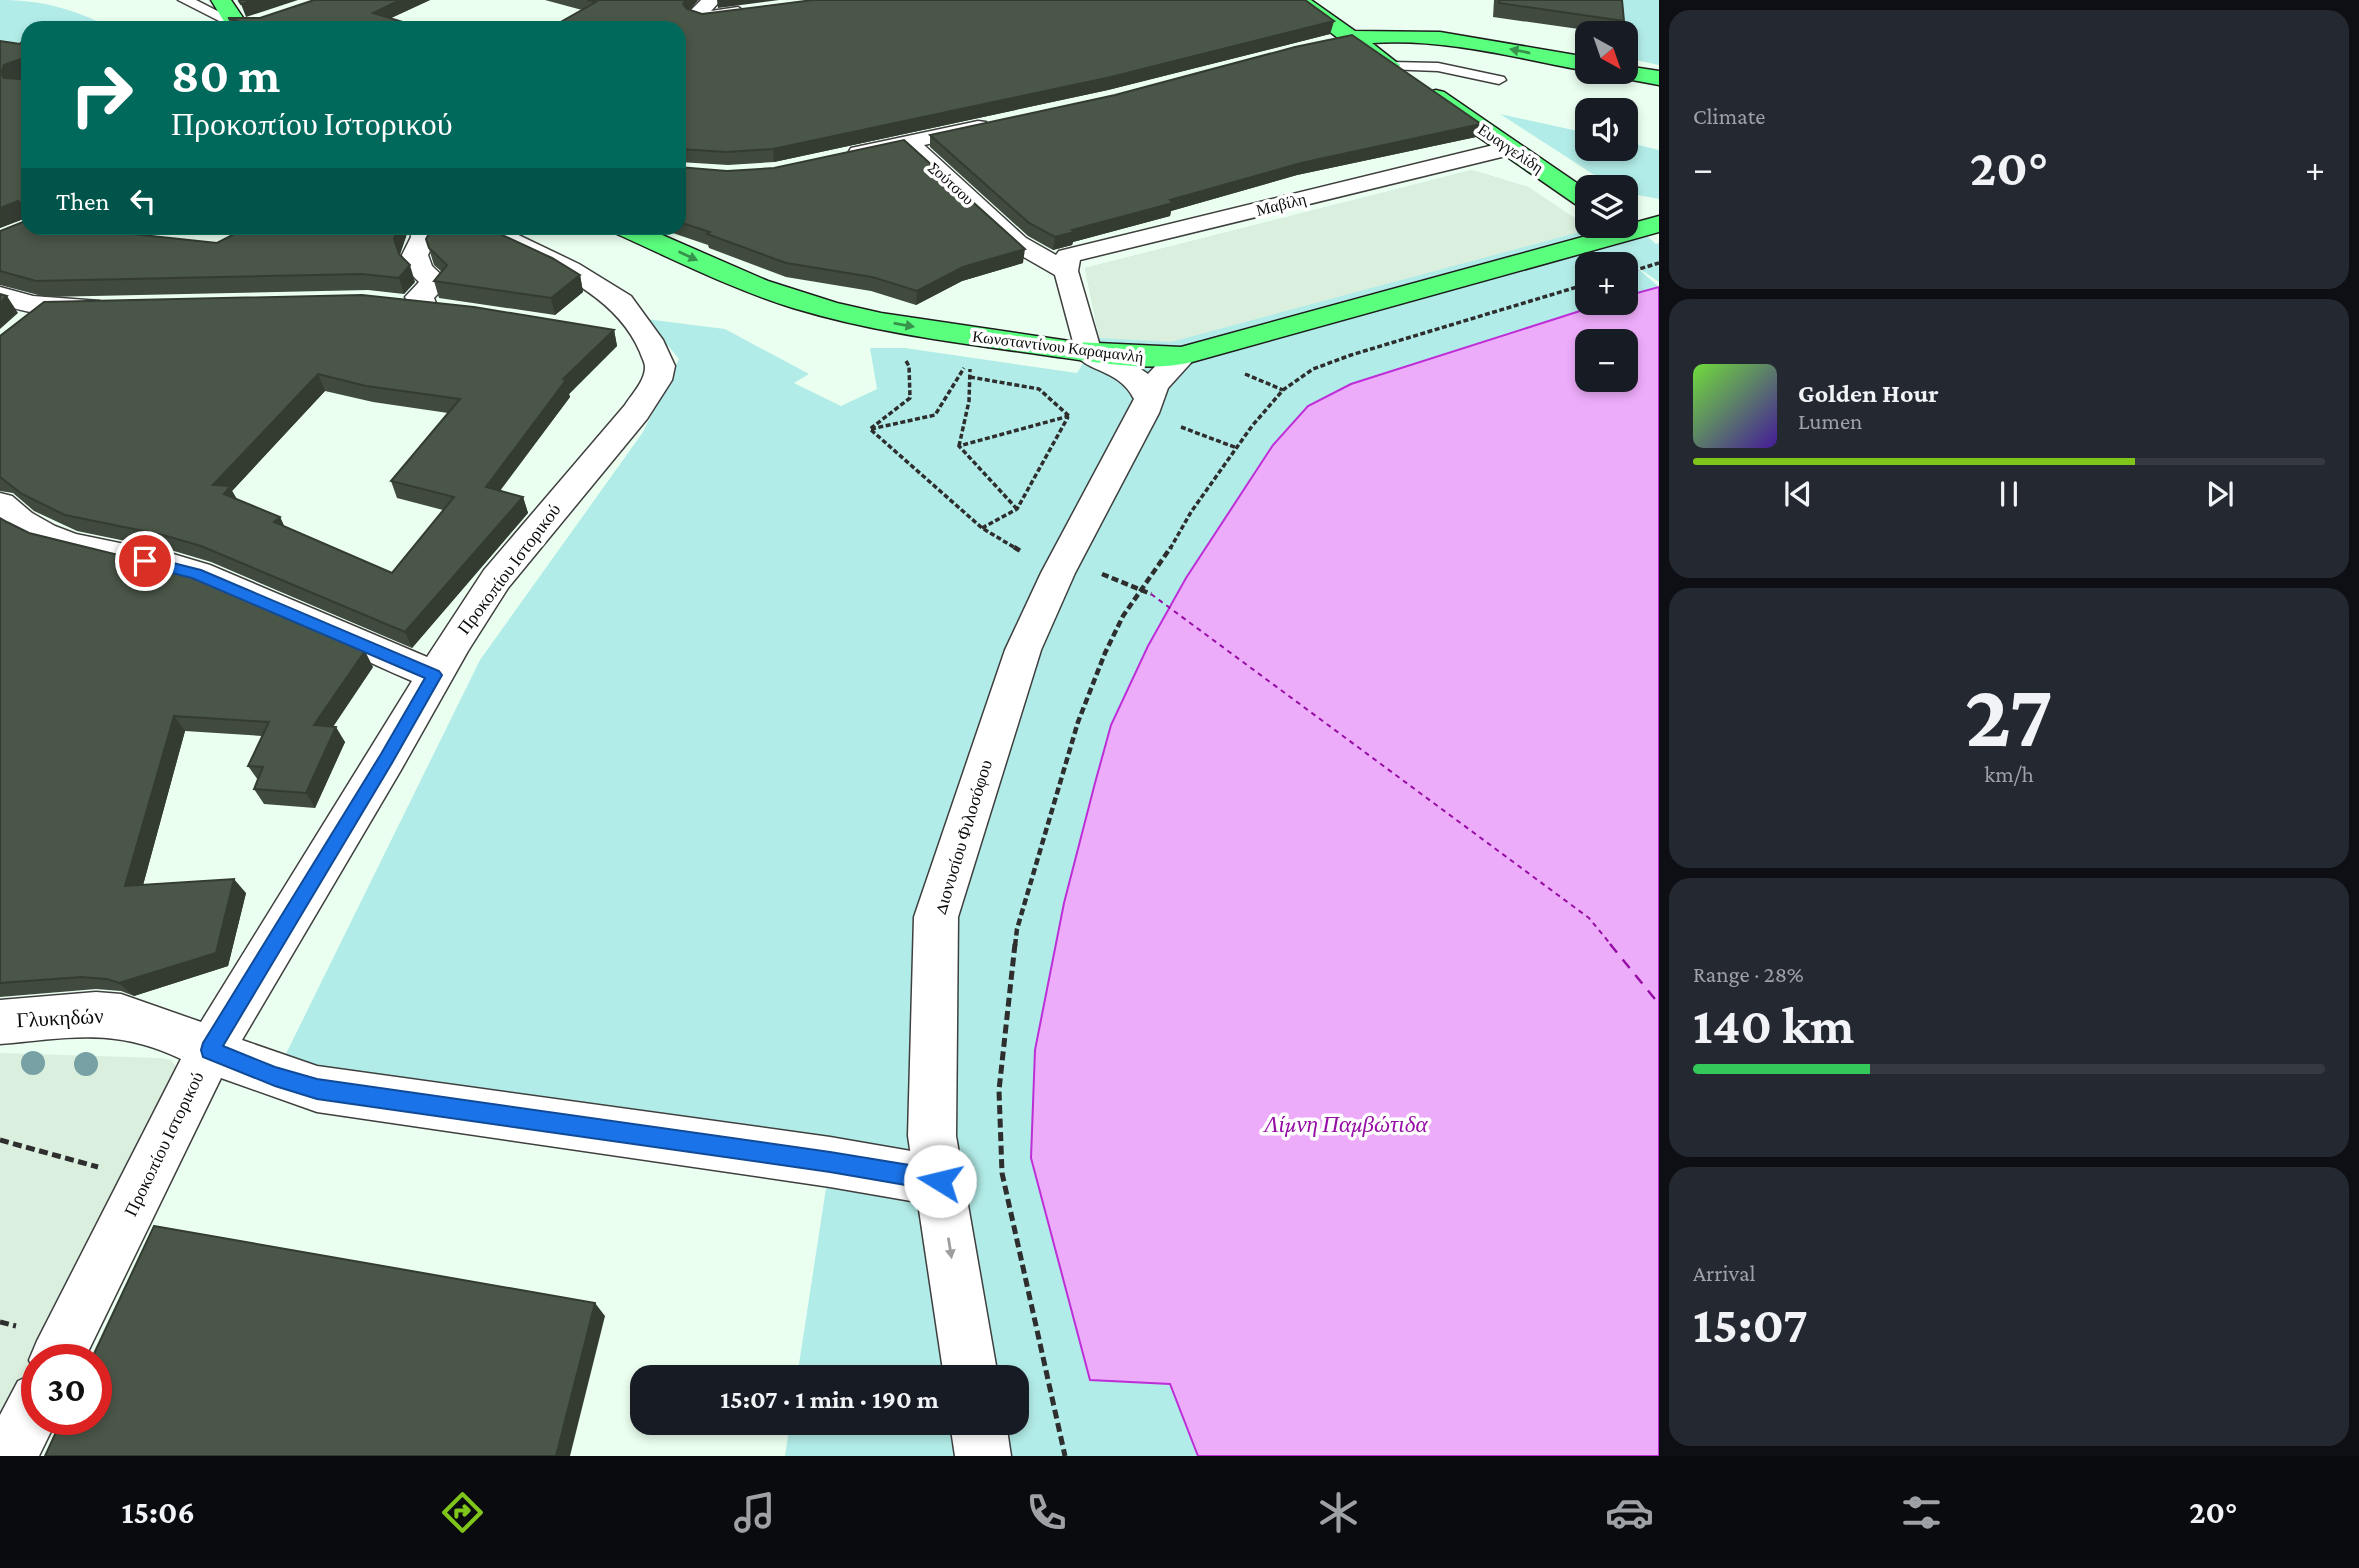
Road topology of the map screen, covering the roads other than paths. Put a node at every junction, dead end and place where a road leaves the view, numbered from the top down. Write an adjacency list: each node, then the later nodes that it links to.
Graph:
1 (185, 0): 6 (lane)
2 (222, 0): 7 (main road)
3 (712, 0): 5 (street)
4 (1297, 0): 8 (main road, Ευαγγελίδη)
5 (752, 12)
6 (233, 21)
7 (241, 21)
8 (1351, 38): 9 (street); 10 (main road, one-way to 8); 11 (main road, Ευαγγελίδη)
9 (1317, 44)
10 (1575, 62)
11 (1391, 66): 14 (lane); 17 (main road, Ευαγγελίδη)
12 (1638, 74): 13 (main road)
13 (1659, 78)
14 (1499, 80)
15 (1003, 122): 16 (street, Σούτσου)
16 (907, 142): 18 (street, Σούτσου); 26 (street, Σούτσου)
17 (1510, 148): 19 (main road, Ευαγγελίδη); 26 (street, Μαβίλη)
18 (842, 157)
19 (1575, 193)
20 (1659, 224): 21 (main road, Κωνσταντίνου Καραμανλή)
21 (1638, 227)
22 (425, 235): 29 (street)
23 (499, 235): 36 (street, Προκοπίου Ιστορικού)
24 (641, 235): 32 (main road, Κωνσταντίνου Καραμανλή, one-way to 32)
25 (1592, 238): 33 (main road, Κωνσταντίνου Καραμανλή)
26 (1066, 271): 32 (street)
27 (0, 295): 30 (street)
28 (122, 306): 30 (street)
29 (421, 306)
30 (46, 309): 31 (street)
31 (24, 328)
32 (1089, 353): 33 (main road, Κωνσταντίνου Καραμανλή); 34 (street)
33 (1182, 356): 34 (street, Διονυσίου Φιλοσόφου)
34 (1147, 406): 39 (street, Διονυσίου Φιλοσόφου)
35 (2, 509): 36 (street)
36 (434, 675): 38 (street, Προκοπίου Ιστορικού)
37 (0, 1022): 38 (street, Γλυκηδών)
38 (210, 1050): 39 (street, Γλυκηδών); 40 (street, Προκοπίου Ιστορικού)
39 (940, 1181): 41 (street, Διονυσίου Φιλοσόφου, one-way to 41)
40 (65, 1344)
41 (969, 1365)
42 (21, 1432): 44 (street)
43 (980, 1435): 45 (street)
44 (9, 1456)
45 (983, 1456)

